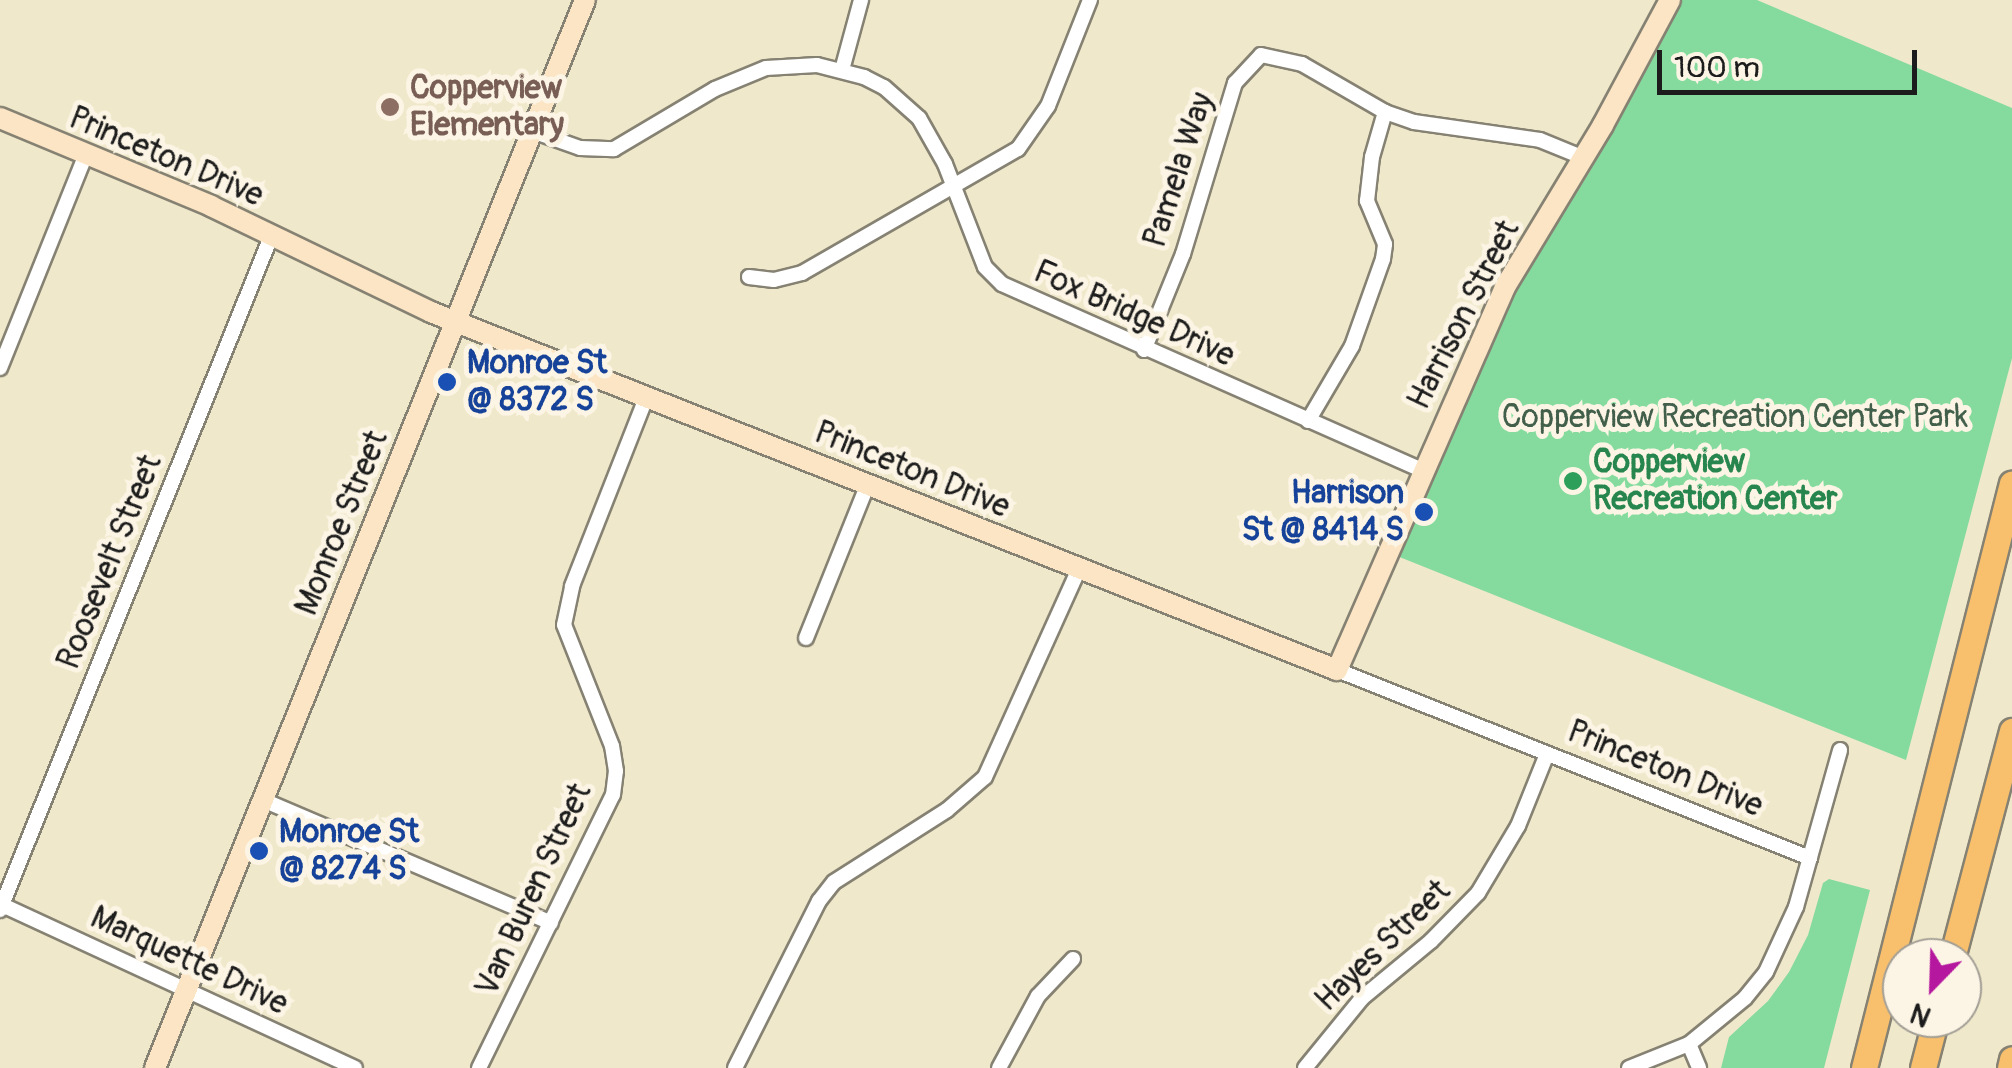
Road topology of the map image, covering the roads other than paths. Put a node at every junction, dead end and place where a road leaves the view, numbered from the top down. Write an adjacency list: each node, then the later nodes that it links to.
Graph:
1 (585, 0): 8 (street, Monroe Street)
2 (861, 0): 5 (street)
3 (1090, 0): 11 (street)
4 (1670, 0): 10 (street, Harrison Street)
5 (842, 70): 8 (street, Fox Bridge Drive); 11 (street, Fox Bridge Drive)
6 (1385, 112): 10 (street, Pamela Way); 15 (street, Pamela Way); 18 (street)
7 (0, 118): 9 (street, Princeton Drive)
8 (532, 131): 14 (street, Monroe Street)
9 (85, 156): 12 (street, Princeton Drive); 16 (street)
10 (1584, 158): 19 (street, Harrison Street)
11 (954, 188): 13 (street); 15 (street, Fox Bridge Drive)
12 (272, 234): 14 (street, Princeton Drive); 30 (street, Roosevelt Street)
13 (749, 277)
14 (456, 320): 17 (street, Princeton Drive); 28 (street, Monroe Street)
15 (1144, 350): 18 (street, Fox Bridge Drive)
16 (0, 368)
17 (647, 396): 21 (street, Princeton Drive); 31 (street, Van Buren Street)
18 (1308, 420): 19 (street, Fox Bridge Drive)
19 (1422, 471): 24 (street, Harrison Street)
20 (2012, 483): 46 (highway)
21 (868, 484): 22 (street, Princeton Drive); 23 (street)
22 (1079, 569): 24 (street, Princeton Drive); 41 (street)
23 (806, 638)
24 (1337, 670): 27 (street, Princeton Drive)
25 (2012, 731): 32 (highway)
26 (1840, 750): 29 (street)
27 (1546, 754): 29 (street, Princeton Drive); 43 (street, Hayes Street)
28 (262, 800): 31 (street); 34 (street, Monroe Street)
29 (1810, 858): 36 (street)
30 (1, 907): 34 (street, Marquette Drive)
31 (551, 923): 40 (street, Van Buren Street)
32 (1957, 938)
33 (1073, 959): 42 (street)
34 (186, 991): 38 (street, Monroe Street); 39 (street, Marquette Drive)
35 (1931, 1038): 47 (highway)
36 (1689, 1044): 44 (street); 45 (street)
37 (2012, 1059): 48 (highway)
38 (155, 1068)
39 (355, 1068)
40 (479, 1068)
41 (735, 1068)
42 (999, 1068)
43 (1305, 1068)
44 (1629, 1068)
45 (1699, 1068)
46 (1864, 1068)
47 (1923, 1068)
48 (2010, 1068)

